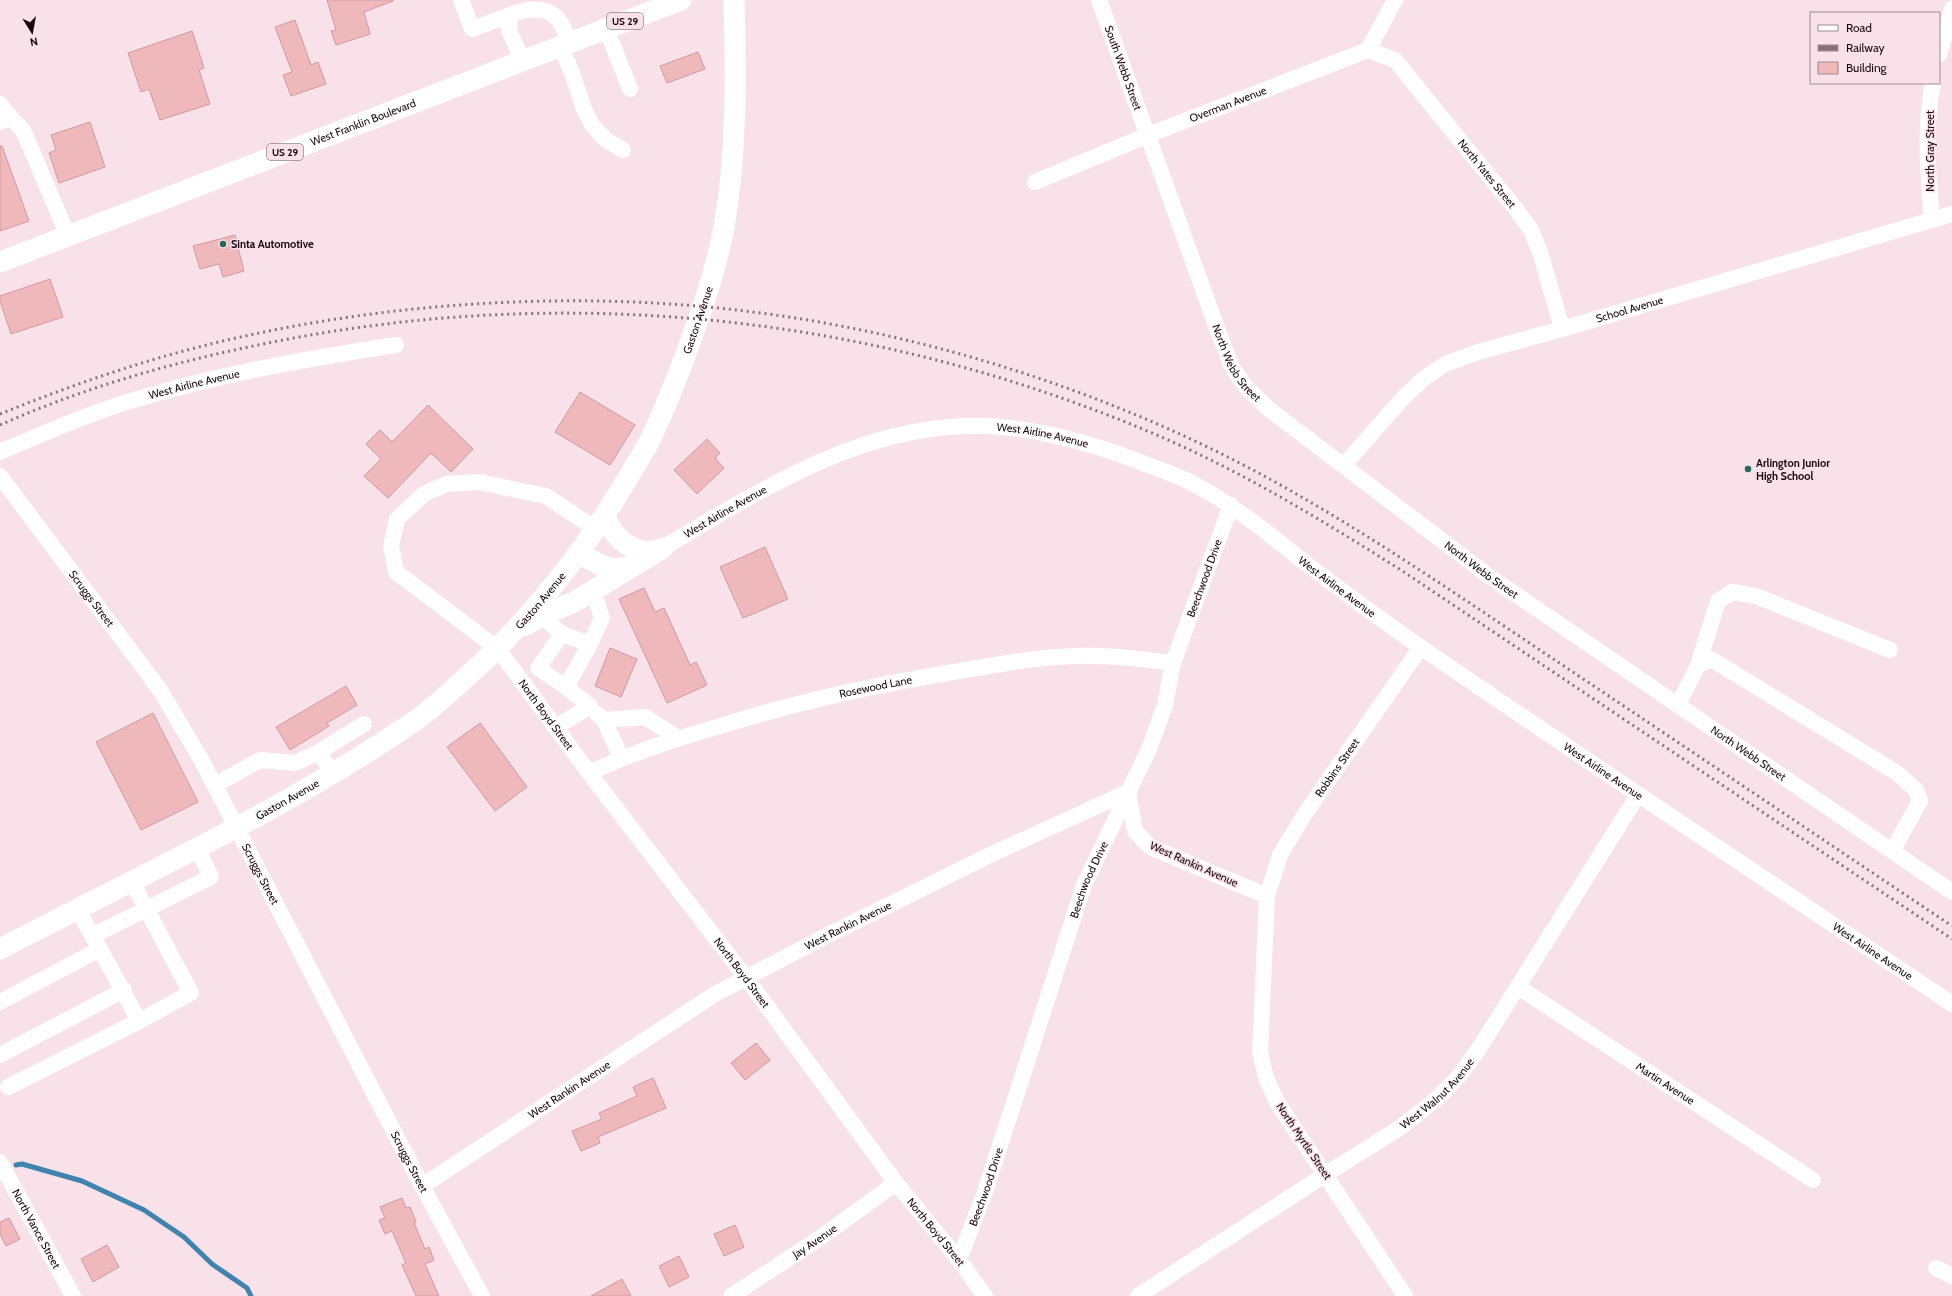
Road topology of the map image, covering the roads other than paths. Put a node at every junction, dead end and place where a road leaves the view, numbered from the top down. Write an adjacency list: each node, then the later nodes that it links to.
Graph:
1 (461, 0): 7 (street)
2 (681, 0): 8 (main road, West Franklin Boulevard / US 29)
3 (734, 0): 30 (main road, Gaston Avenue)
4 (1099, 0): 17 (street, South Webb Street)
5 (1395, 0): 10 (street)
6 (1952, 9): 11 (street)
7 (510, 15): 9 (street); 12 (street)
8 (606, 28): 9 (main road, West Franklin Boulevard / US 29); 14 (street)
9 (565, 44): 12 (main road, West Franklin Boulevard / US 29); 18 (street)
10 (1368, 50): 17 (street, Overman Avenue); 24 (street, North Yates Street)
11 (1940, 51)
12 (522, 60): 22 (main road, West Franklin Boulevard / US 29)
13 (1933, 84): 21 (street, North Gray Street)
14 (630, 89)
15 (0, 104): 16 (street)
16 (5, 120): 22 (street)
17 (1148, 135): 19 (street, Overman Avenue); 27 (street, North Webb Street)
18 (623, 150)
19 (1035, 182)
20 (1952, 214): 21 (street, School Avenue)
21 (1932, 219): 24 (street, School Avenue)
22 (68, 236): 23 (main road, West Franklin Boulevard / US 29)
23 (0, 262)
24 (1562, 329): 27 (street, School Avenue)
25 (396, 345): 26 (street, West Airline Avenue)
26 (0, 452)
27 (1344, 465): 47 (street, North Webb Street)
28 (0, 476): 57 (street, Scruggs Street)
29 (1231, 505): 31 (street, West Airline Avenue); 39 (street, West Airline Avenue); 42 (street, Beechwood Drive)
30 (601, 523): 31 (main road); 32 (main road, Gaston Avenue); 40 (street, North Boyd Street)
31 (663, 548): 33 (main road)
32 (579, 554): 33 (main road); 36 (main road, Gaston Avenue)
33 (634, 566): 34 (main road)
34 (593, 591): 35 (main road); 38 (street)
35 (541, 616): 36 (main road); 37 (street)
36 (512, 633): 40 (main road, Gaston Avenue)
37 (562, 634): 38 (street); 44 (street)
38 (590, 644): 46 (street)
39 (1421, 647): 59 (street, West Airline Avenue); 65 (street, Robbins Street)
40 (498, 649): 45 (street, North Boyd Street); 55 (main road, Gaston Avenue)
41 (1890, 650): 43 (street)
42 (1173, 663): 52 (street, Rosewood Lane); 58 (street, Beechwood Drive)
43 (1698, 665): 47 (street); 62 (street)
44 (538, 668): 45 (street); 46 (street)
45 (524, 684): 51 (street, North Boyd Street)
46 (566, 687): 48 (street)
47 (1678, 705): 62 (street, North Webb Street)
48 (590, 706): 49 (street); 51 (street)
49 (604, 720): 52 (street); 54 (street)
50 (364, 724): 53 (street)
51 (556, 727): 56 (street, North Boyd Street)
52 (678, 738): 54 (street, Rosewood Lane)
53 (319, 752): 55 (street); 57 (street)
54 (621, 758): 56 (street, Rosewood Lane)
55 (332, 773): 60 (main road, Gaston Avenue)
56 (589, 773): 70 (street, North Boyd Street)
57 (215, 785): 60 (street, Scruggs Street)
58 (1128, 792): 65 (street, West Rankin Avenue); 70 (street, West Rankin Avenue); 84 (street, Beechwood Drive)
59 (1638, 795): 71 (street, West Walnut Avenue); 74 (street, West Airline Avenue)
60 (238, 827): 61 (main road, Gaston Avenue); 82 (street, Scruggs Street)
61 (197, 848): 63 (main road, Gaston Avenue); 67 (street)
62 (1892, 851): 64 (street, North Webb Street)
63 (132, 882): 66 (main road, Gaston Avenue); 67 (street)
64 (1952, 892)
65 (1267, 896): 79 (street, North Myrtle Street)
66 (77, 909): 68 (street); 69 (main road, Gaston Avenue)
67 (147, 910): 68 (street); 75 (street)
68 (96, 942): 72 (street); 73 (street)
69 (0, 949)
70 (747, 979): 81 (street, North Boyd Street); 82 (street, West Rankin Avenue)
71 (1518, 988): 79 (street, West Walnut Avenue); 80 (street, Martin Avenue)
72 (124, 990): 75 (street); 76 (street)
73 (0, 1002)
74 (1952, 1004)
75 (139, 1021): 77 (street)
76 (0, 1055)
77 (8, 1087)
78 (0, 1162): 83 (street, North Vance Street)
79 (1326, 1174): 91 (street, West Walnut Avenue); 92 (street, North Myrtle Street)
80 (1812, 1180)
81 (896, 1183): 84 (street, North Boyd Street); 89 (street, Jay Avenue)
82 (422, 1186): 88 (street, Scruggs Street)
83 (6, 1188): 87 (street, North Vance Street)
84 (959, 1260): 90 (street, North Boyd Street)
85 (1936, 1268): 86 (street)
86 (1952, 1276)
87 (73, 1296)
88 (482, 1296)
89 (731, 1296)
90 (985, 1296)
91 (1138, 1296)
92 (1405, 1296)

